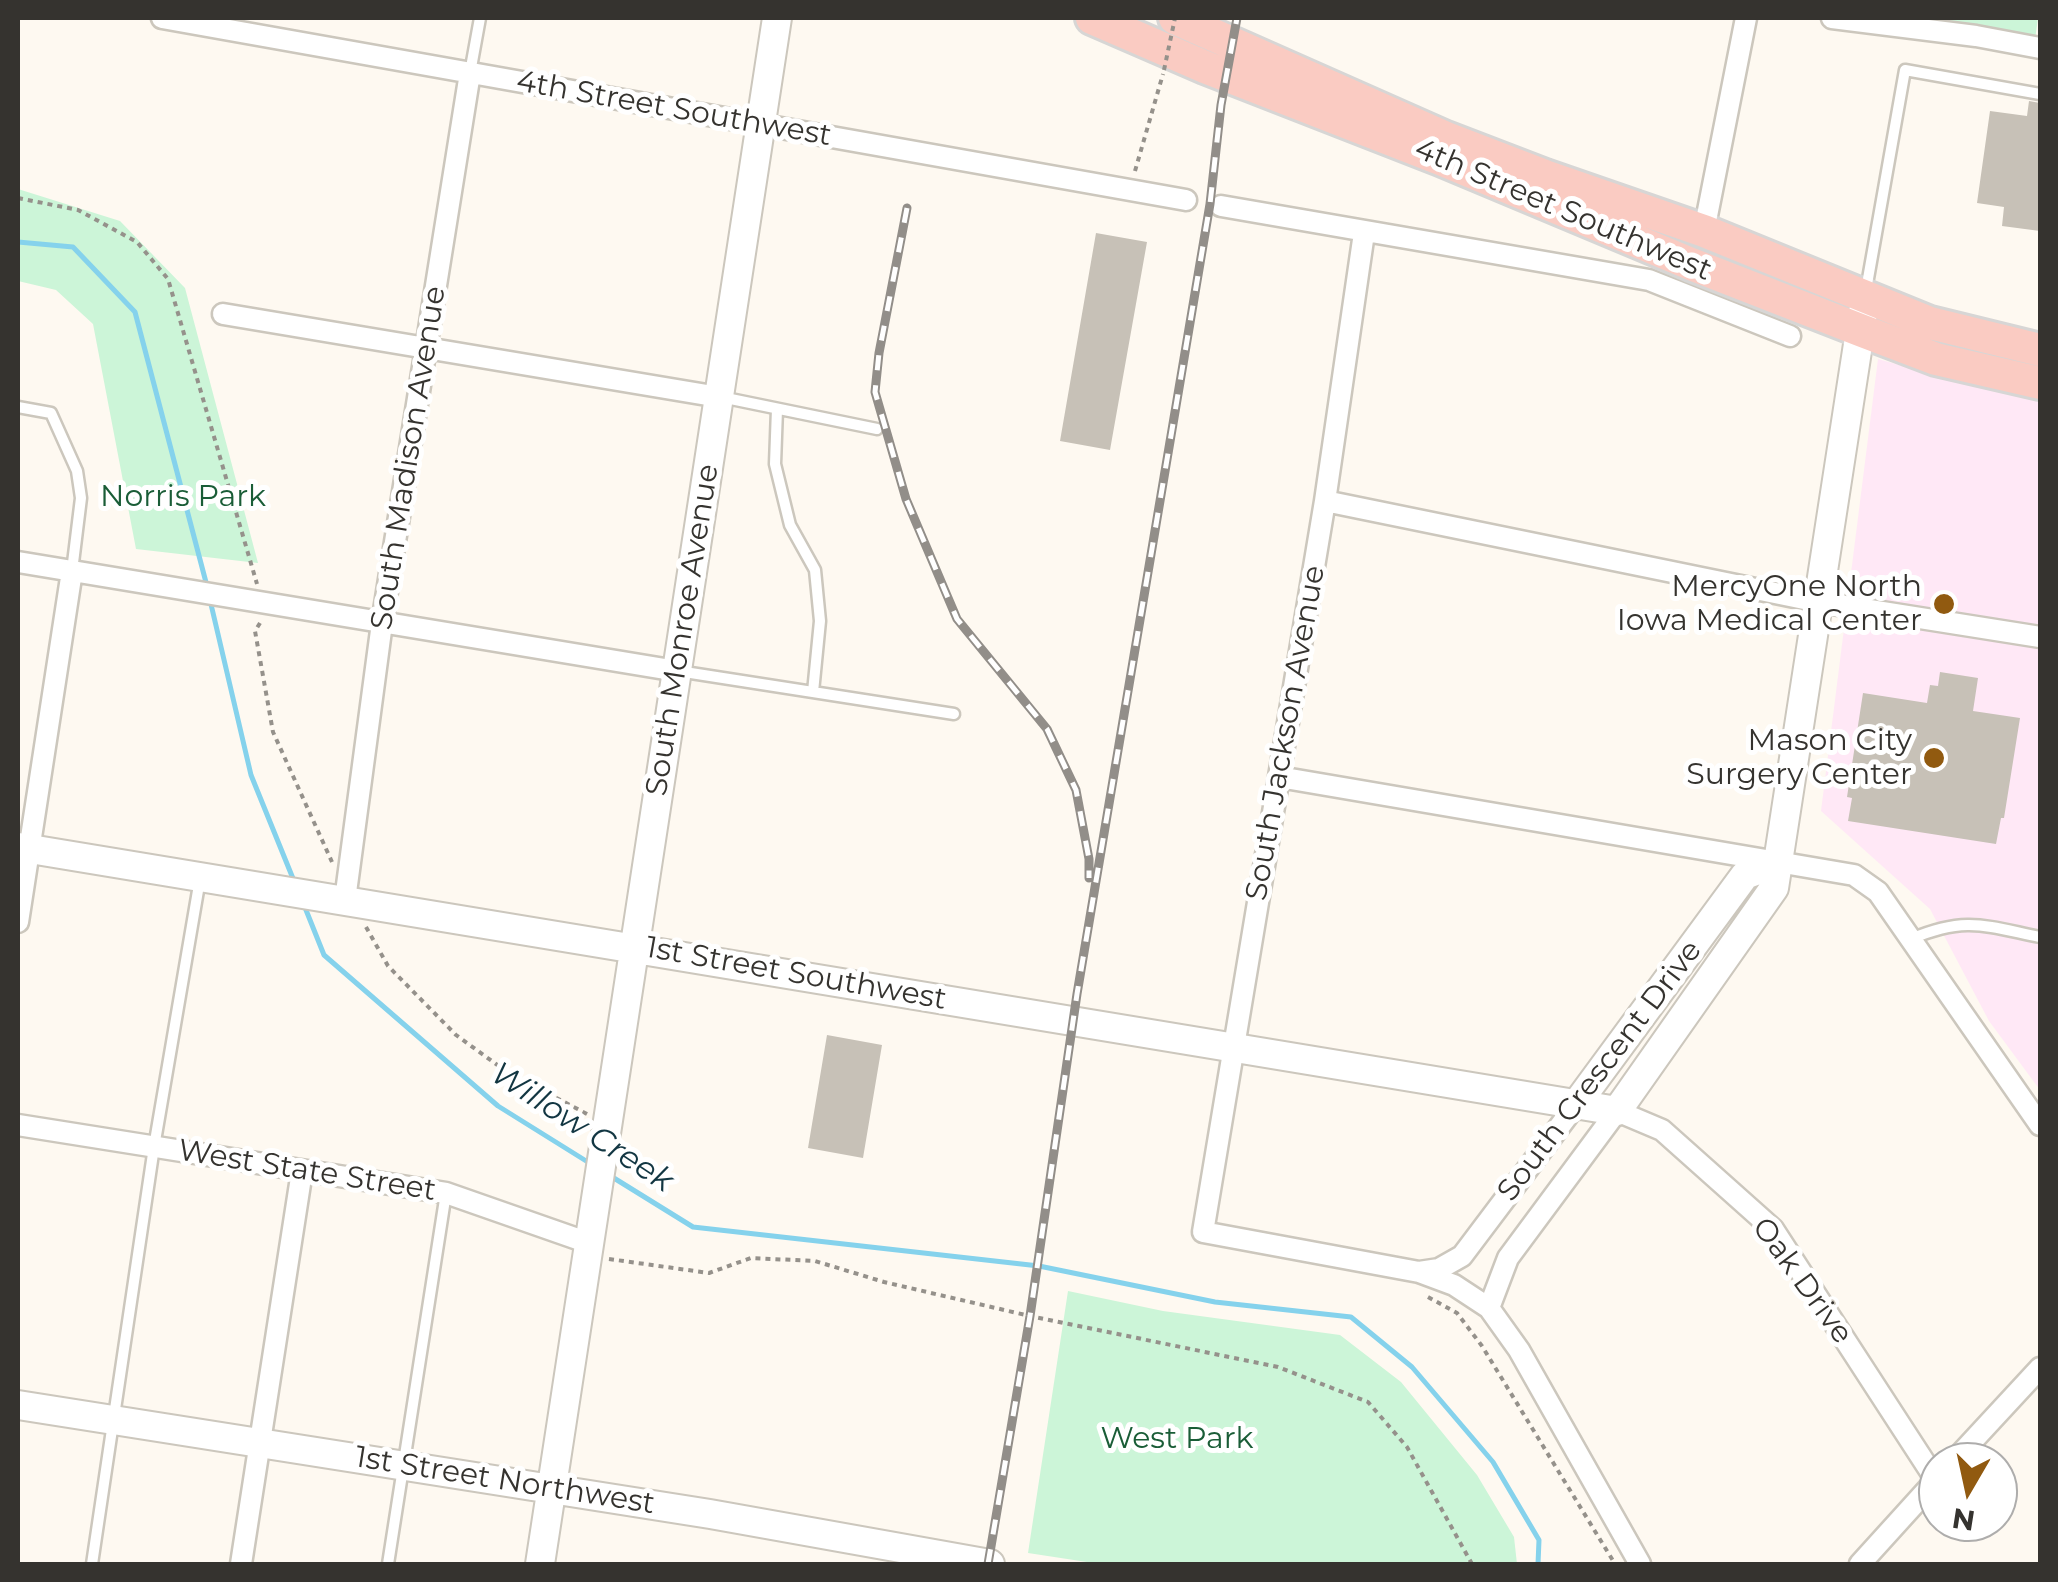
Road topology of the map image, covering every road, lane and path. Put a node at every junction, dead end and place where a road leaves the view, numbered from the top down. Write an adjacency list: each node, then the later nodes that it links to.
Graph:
1 (167, 18): 10 (street, 4th Street Southwest)
2 (480, 18): 10 (lane, South Madison Avenue)
3 (777, 18): 12 (main road, South Monroe Avenue)
4 (1092, 18): 21 (main road, 4th Street Southwest)
5 (1175, 18): 13 (path, bridge); 17 (main road, 4th Street Southwest)
6 (1746, 18): 17 (street)
7 (1832, 18): 8 (street)
8 (1880, 21): 9 (street)
9 (2040, 48)
10 (470, 73): 12 (street, 4th Street Southwest); 23 (street, South Madison Avenue)
11 (2040, 94): 19 (lane)
12 (760, 125): 13 (street, 4th Street Southwest); 26 (main road, South Monroe Avenue)
13 (1129, 190): 15 (street, 4th Street Southwest)
14 (18, 198): 33 (path)
15 (1186, 200)
16 (1221, 206): 18 (street, 4th Street Southwest)
17 (1704, 231): 19 (main road, 4th Street Southwest)
18 (1364, 232): 22 (street, 4th Street Southwest); 30 (street, South Jackson Avenue)
19 (1865, 296): 21 (main road, South Crescent Drive); 24 (main road, 4th Street Southwest)
20 (223, 314): 23 (street)
21 (1860, 330): 25 (main road, 4th Street Southwest); 34 (main road, South Crescent Drive)
22 (1790, 336)
23 (426, 348): 26 (street); 35 (street, South Madison Avenue)
24 (2040, 350)
25 (2040, 383)
26 (719, 397): 28 (lane); 37 (main road, South Monroe Avenue)
27 (18, 407): 32 (lane)
28 (777, 409): 29 (lane); 38 (lane)
29 (877, 429)
30 (1325, 500): 34 (street); 40 (street, South Jackson Avenue)
31 (18, 562): 32 (street)
32 (72, 571): 33 (street); 41 (street)
33 (252, 600): 35 (street); 44 (path)
34 (1820, 602): 36 (street); 42 (main road, South Crescent Drive)
35 (382, 623): 37 (street); 44 (street, South Madison Avenue)
36 (2040, 637)
37 (677, 671): 38 (lane); 48 (main road, South Monroe Avenue)
38 (813, 692): 39 (lane)
39 (954, 714)
40 (1279, 778): 42 (street); 49 (street, South Jackson Avenue)
41 (23, 848): 43 (main road, 1st Street Southwest); 45 (street)
42 (1776, 864): 47 (street); 50 (main road, South Crescent Drive); 51 (main road, South Crescent Drive)
43 (201, 876): 44 (main road, 1st Street Southwest); 55 (lane)
44 (341, 899): 48 (main road, 1st Street Southwest); 54 (path)
45 (18, 922)
46 (2040, 936): 47 (lane)
47 (1910, 940): 53 (street)
48 (634, 947): 49 (main road, 1st Street Southwest); 54 (main road, South Monroe Avenue)
49 (1234, 1048): 50 (main road, 1st Street Southwest); 59 (street, South Jackson Avenue)
50 (1575, 1106): 51 (main road, Oak Drive); 59 (street, South Crescent Drive)
51 (1617, 1110): 61 (street, South Crescent Drive); 67 (street, Oak Drive)
52 (18, 1125): 55 (street, West State Street)
53 (2040, 1126)
54 (608, 1131): 58 (main road, South Monroe Avenue)
55 (154, 1147): 56 (street, West State Street); 64 (lane)
56 (302, 1171): 57 (street, West State Street); 66 (street)
57 (446, 1193): 58 (street, West State Street); 68 (lane)
58 (596, 1238): 69 (main road, South Monroe Avenue); 76 (path)
59 (1419, 1272): 61 (street)
60 (1424, 1296): 77 (path)
61 (1489, 1308): 78 (street)
62 (2040, 1368): 65 (street)
63 (18, 1405): 64 (main road, 1st Street Northwest)
64 (114, 1420): 66 (main road, 1st Street Northwest); 71 (lane)
65 (1972, 1442)
66 (260, 1443): 68 (main road, 1st Street Northwest); 72 (street)
67 (1918, 1450)
68 (403, 1466): 69 (main road, 1st Street Northwest); 73 (lane)
69 (552, 1489): 74 (main road, South Monroe Avenue); 75 (main road, 1st Street Northwest)
70 (1918, 1500): 79 (street)
71 (92, 1564)
72 (241, 1564)
73 (388, 1564)
74 (540, 1564)
75 (990, 1564)
76 (1472, 1564)
77 (1615, 1564)
78 (1640, 1564)
79 (1860, 1564)

